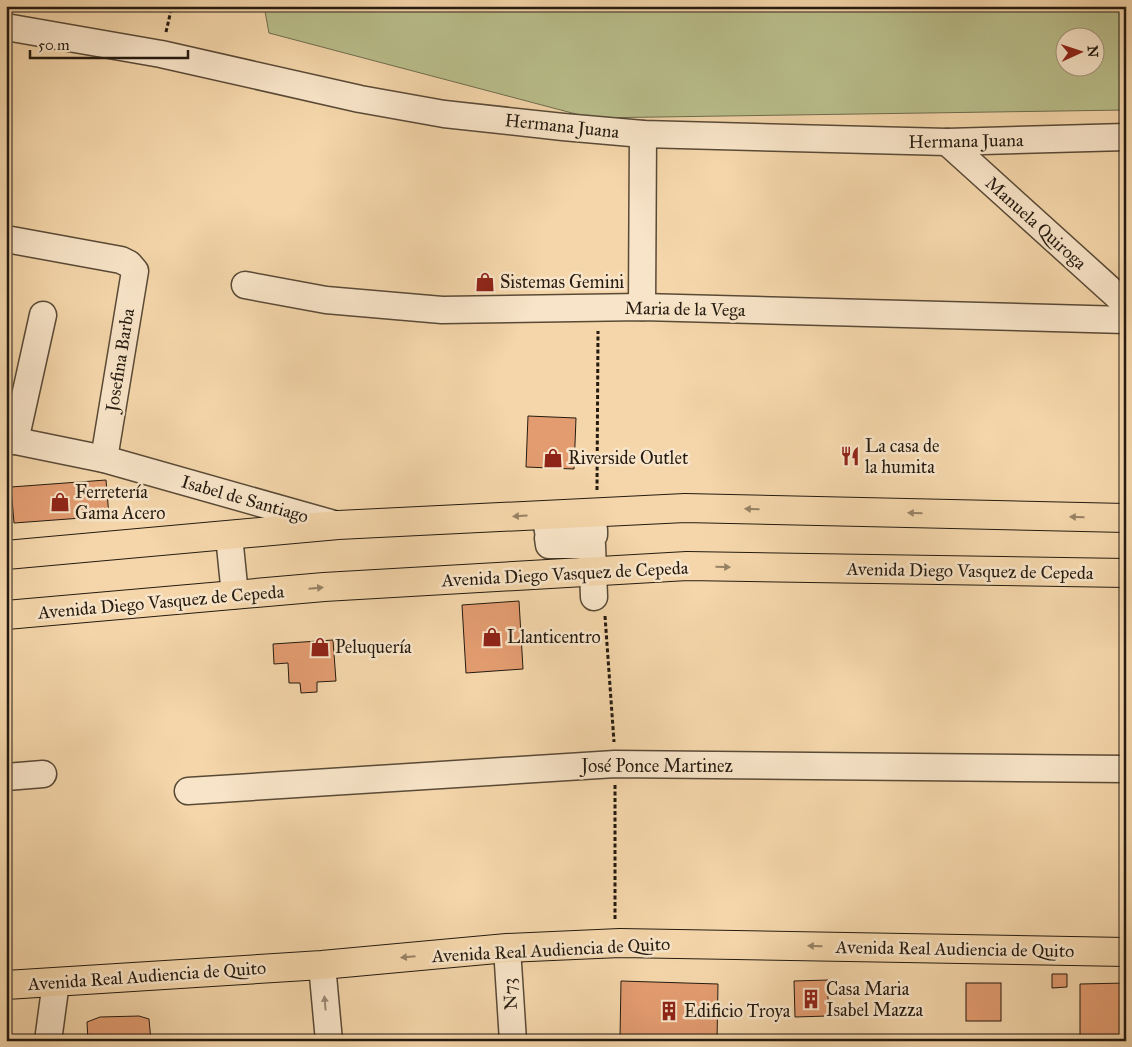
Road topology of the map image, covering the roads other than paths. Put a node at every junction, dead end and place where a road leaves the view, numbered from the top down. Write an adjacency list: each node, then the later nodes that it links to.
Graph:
1 (6, 27): 2 (street, Hermana Juana)
2 (643, 134): 4 (street, Hermana Juana); 8 (street)
3 (1126, 137): 4 (street, Hermana Juana)
4 (947, 142): 7 (street, Manuela Quiroga)
5 (6, 239): 12 (street, Josefina Barba)
6 (245, 285): 8 (street, Maria de la Vega)
7 (1126, 304)
8 (642, 308): 10 (street, Maria de la Vega)
9 (43, 315): 11 (street)
10 (1126, 320)
11 (10, 440): 12 (street, Isabel de Santiago)
12 (104, 459): 15 (street, Isabel de Santiago)
13 (598, 512): 14 (main road, one-way to 13); 15 (main road, one-way to 15); 19 (street)
14 (1126, 518)
15 (338, 525): 16 (main road)
16 (229, 536): 17 (main road); 20 (street)
17 (6, 555)
18 (1119, 578): 19 (main road, Avenida Diego Vasquez de Cepeda, one-way to 18)
19 (593, 584): 20 (main road, Avenida Diego Vasquez de Cepeda, one-way to 19)
20 (235, 595): 21 (main road, Avenida Diego Vasquez de Cepeda)
21 (6, 615)
22 (1126, 769): 25 (street, José Ponce Martinez)
23 (42, 774): 24 (street)
24 (6, 776)
25 (188, 791)
26 (507, 948): 27 (main road, Avenida Real Audiencia de Quito, one-way to 26); 28 (main road, Avenida Real Audiencia de Quito, one-way to 28); 33 (street, N73)
27 (1126, 952)
28 (322, 965): 29 (main road, Avenida Real Audiencia de Quito); 32 (street, one-way to 28)
29 (56, 982): 30 (main road, Avenida Real Audiencia de Quito); 31 (street)
30 (6, 985)
31 (48, 1041)
32 (329, 1041)
33 (514, 1041)

